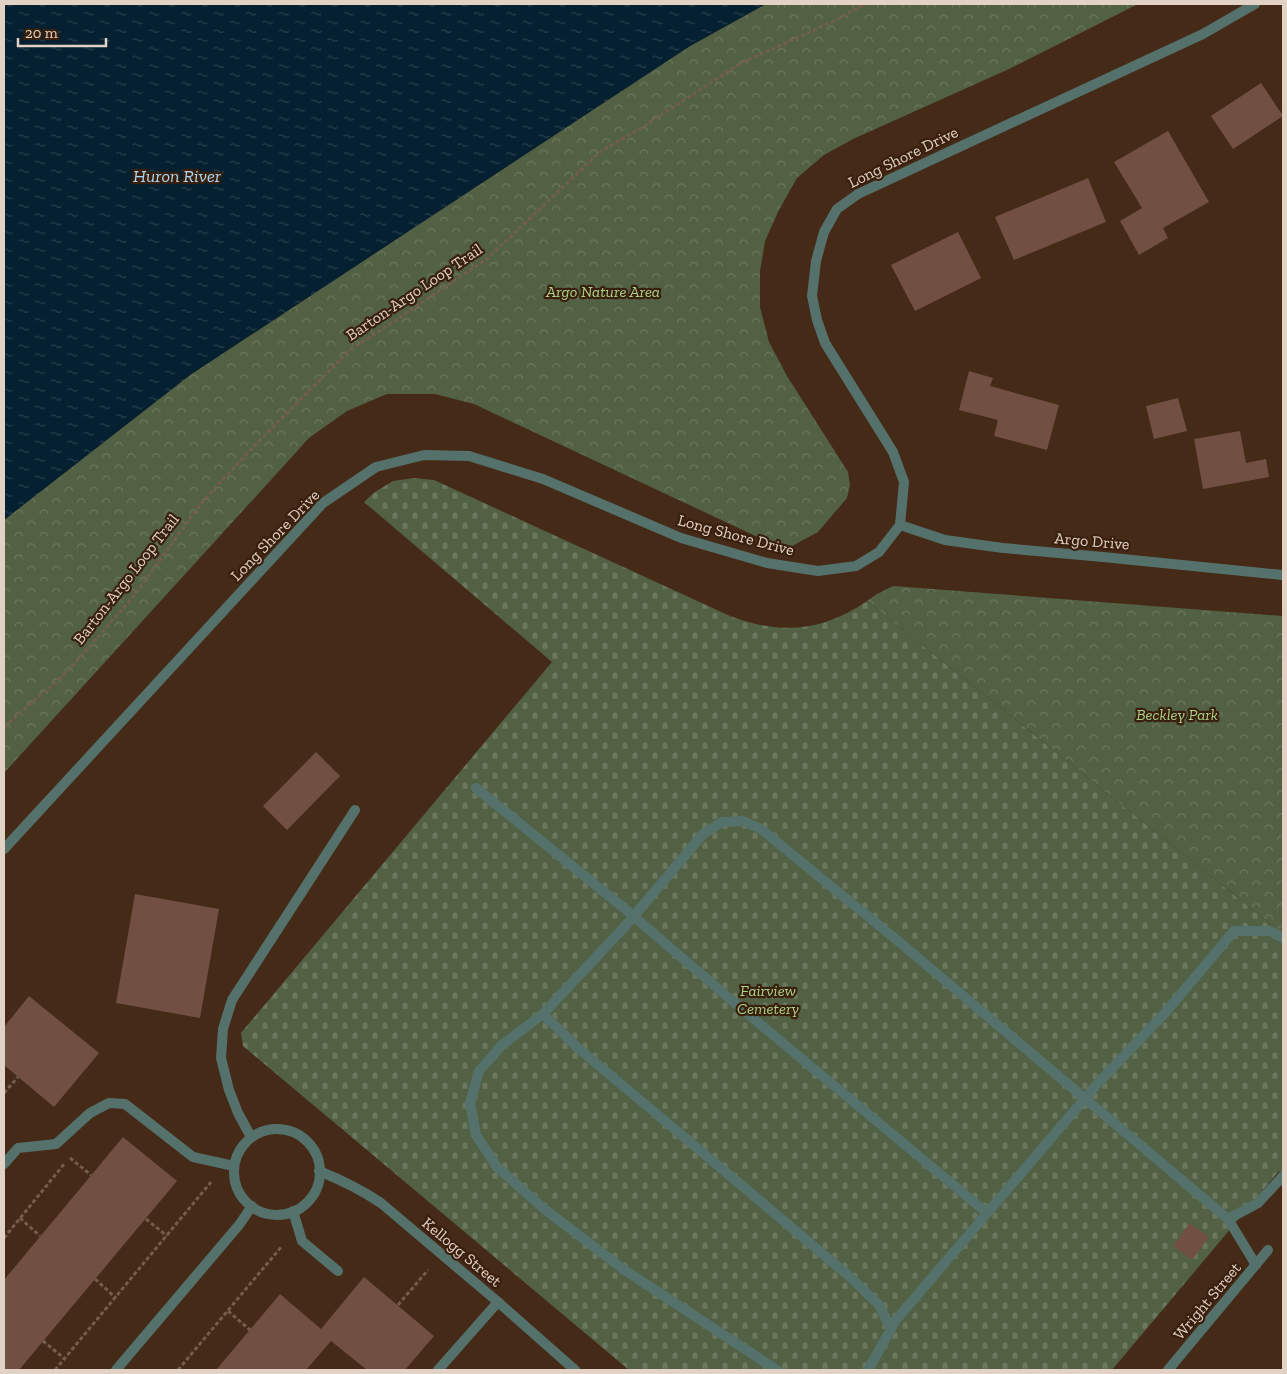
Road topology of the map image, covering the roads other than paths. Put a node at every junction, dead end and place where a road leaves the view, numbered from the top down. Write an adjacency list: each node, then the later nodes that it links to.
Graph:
1 (1255, 4): 2 (street, Long Shore Drive)
2 (900, 526): 3 (street, Argo Drive); 6 (street, Long Shore Drive)
3 (1283, 575)
4 (476, 788): 7 (street)
5 (355, 810): 11 (street)
6 (4, 849)
7 (633, 916): 9 (street); 10 (street); 18 (street)
8 (1283, 938): 10 (street)
9 (543, 1014): 24 (street); 28 (street)
10 (1085, 1099): 18 (street); 19 (street)
11 (251, 1137): 13 (street); 14 (street)
12 (4, 1164): 13 (street)
13 (234, 1166): 16 (street)
14 (319, 1171): 17 (street); 23 (street, Kellogg Street)
15 (1283, 1176): 19 (street)
16 (252, 1206): 17 (street); 26 (street)
17 (293, 1211): 22 (street)
18 (987, 1213): 24 (street)
19 (1228, 1219): 21 (street)
20 (1268, 1250): 21 (street, Wright Street)
21 (1256, 1265): 30 (street, Wright Street)
22 (338, 1271)
23 (498, 1302): 25 (street); 27 (street, Kellogg Street)
24 (891, 1329): 29 (street)
25 (443, 1368)
26 (116, 1370)
27 (575, 1370)
28 (776, 1370)
29 (868, 1370)
30 (1168, 1370)

